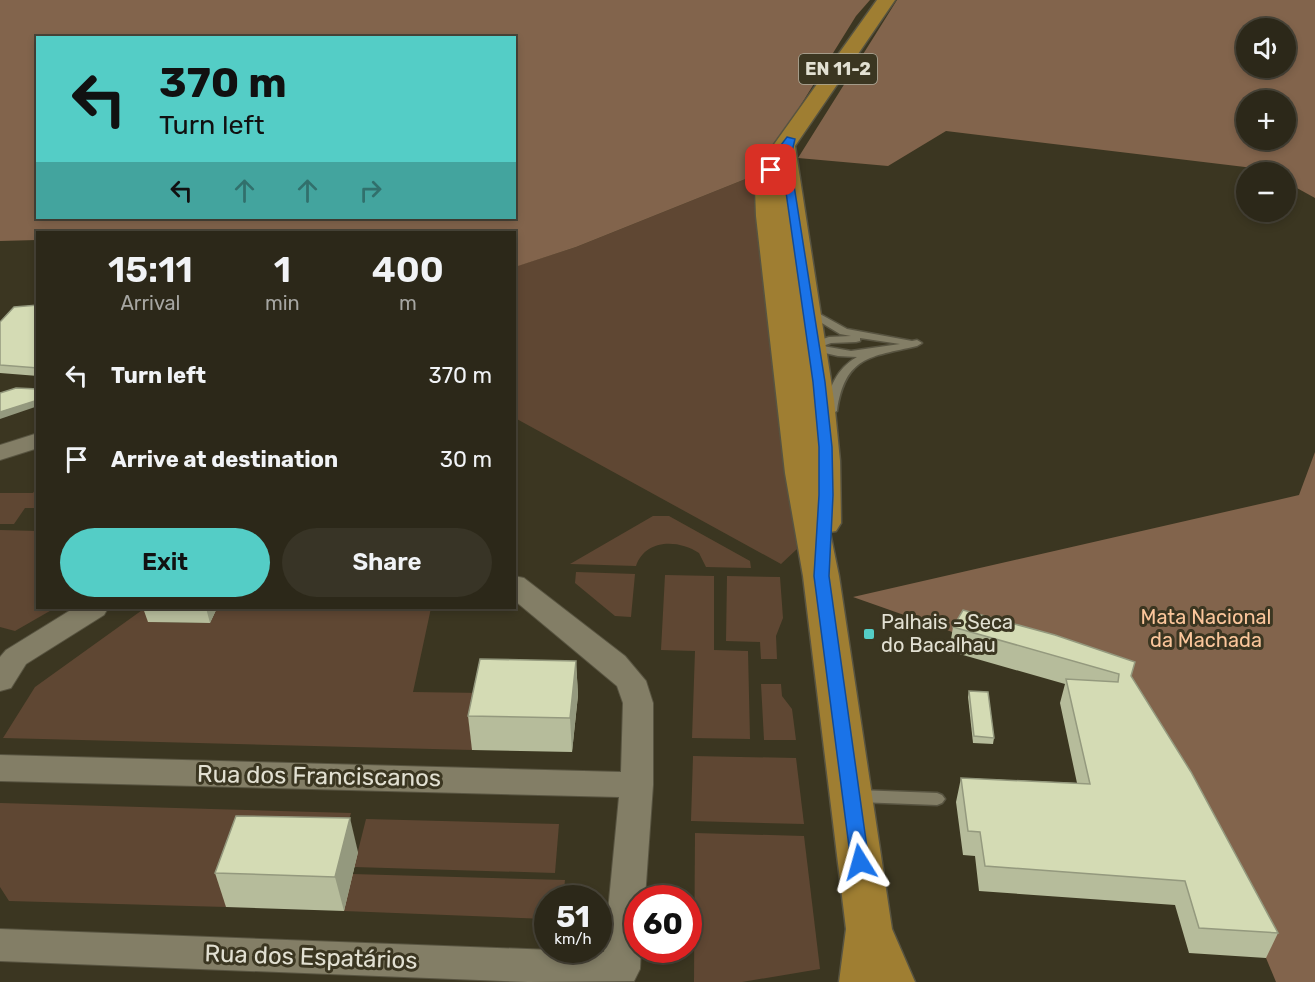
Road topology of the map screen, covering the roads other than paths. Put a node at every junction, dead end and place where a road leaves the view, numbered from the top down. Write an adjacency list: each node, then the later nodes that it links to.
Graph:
1 (886, 0): 2 (main road, EN 11-2)
2 (790, 139): 3 (main road, EN 11-2); 5 (main road, EN 11-2)
3 (778, 301): 5 (main road, EN 11-2); 5 (lane)
4 (881, 339): 5 (lane); 5 (lane); 6 (lane)
5 (799, 341): 6 (lane); 8 (main road, EN 11-2); 10 (main road, EN 11-2)
6 (872, 353): 8 (lane)
7 (36, 441): 9 (street)
8 (825, 447): 10 (main road, EN 11-2)
9 (0, 453)
10 (821, 576): 16 (main road, EN 11-2)
11 (516, 587): 15 (street)
12 (92, 609): 13 (street)
13 (5, 663)
14 (0, 768): 15 (street, Rua dos Franciscanos)
15 (637, 785): 19 (street, Rua dos Espatários)
16 (851, 795): 17 (lane); 18 (main road, EN 11-2)
17 (937, 799)
18 (869, 929): 20 (main road); 21 (main road)
19 (0, 945)
20 (864, 982)
21 (891, 982)

